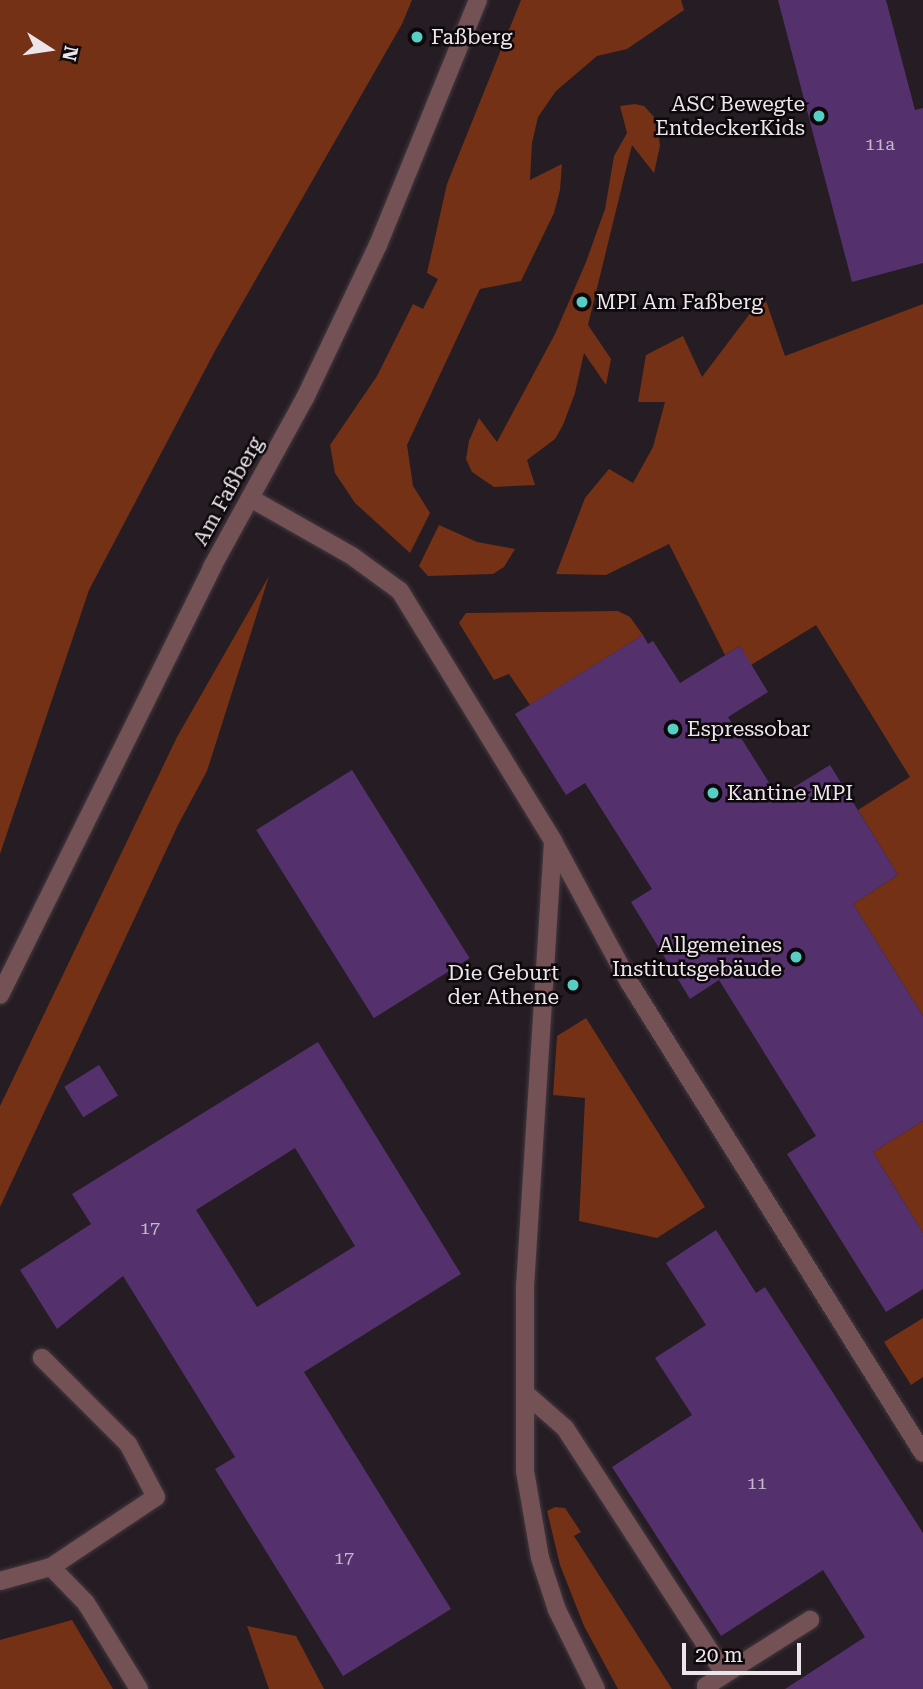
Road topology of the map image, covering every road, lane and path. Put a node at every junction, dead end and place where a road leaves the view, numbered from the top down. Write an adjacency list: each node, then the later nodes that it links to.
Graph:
1 (478, 0): 2 (street, Am Faßberg)
2 (250, 498): 3 (street); 4 (street, Am Faßberg)
3 (553, 841): 6 (street); 7 (street)
4 (0, 995)
5 (42, 1358): 8 (street)
6 (525, 1393): 11 (street); 13 (street)
7 (923, 1452)
8 (51, 1567): 9 (street); 12 (street)
9 (0, 1581)
10 (810, 1620): 11 (street)
11 (724, 1674): 14 (street)
12 (139, 1689)
13 (596, 1689)
14 (709, 1689)

